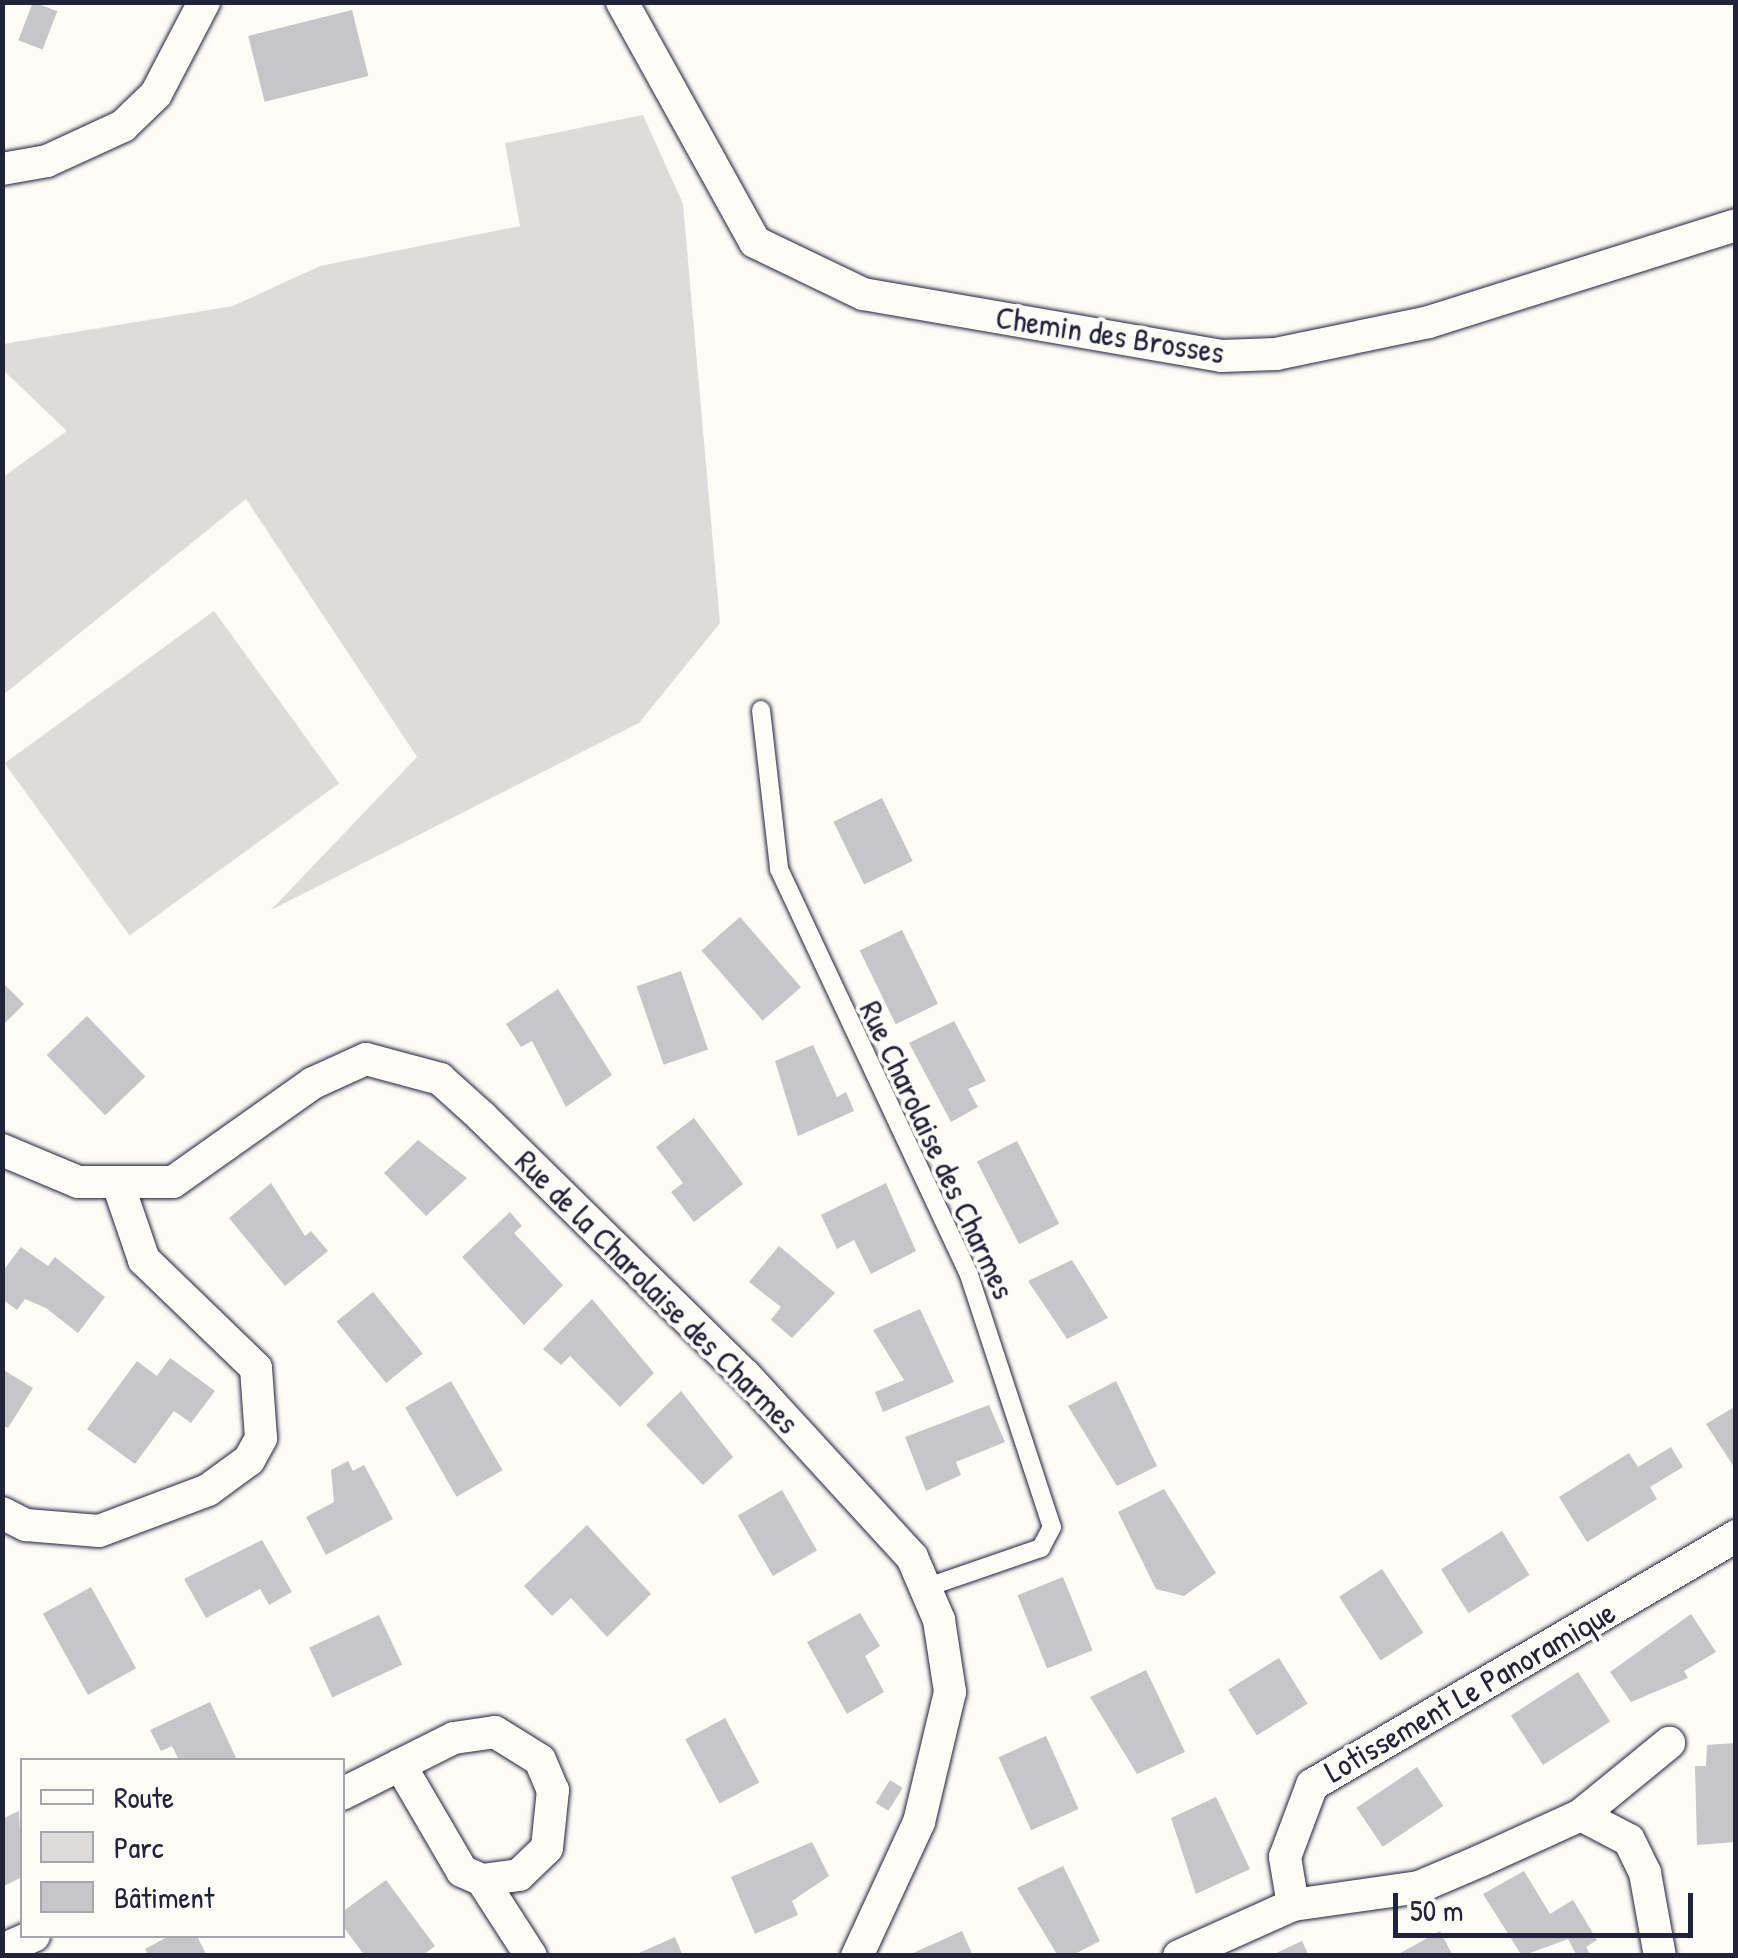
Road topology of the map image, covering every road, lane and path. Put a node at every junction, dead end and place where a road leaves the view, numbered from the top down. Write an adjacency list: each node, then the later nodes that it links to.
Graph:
1 (204, 2): 3 (street)
2 (622, 2): 4 (street, Chemin des Brosses)
3 (2, 169)
4 (1736, 224)
5 (760, 710): 10 (lane, Rue Charolaise des Charmes)
6 (2, 1150): 7 (street, Rue de la Charolaise des Charmes)
7 (118, 1184): 8 (street); 10 (street, Rue de la Charolaise des Charmes)
8 (2, 1512)
9 (1736, 1536): 16 (street, Lotissement Le Panoramique)
10 (925, 1588): 20 (street, Rue de la Charolaise des Charmes)
11 (1669, 1743): 14 (street)
12 (400, 1765): 13 (street); 15 (street); 15 (street)
13 (345, 1792)
14 (1582, 1815): 16 (street); 22 (street)
15 (482, 1880): 19 (street)
16 (1293, 1905): 21 (street)
17 (29, 1938): 18 (street)
18 (2, 1950)
19 (531, 1956)
20 (856, 1956)
21 (1179, 1956)
22 (1660, 1956)

